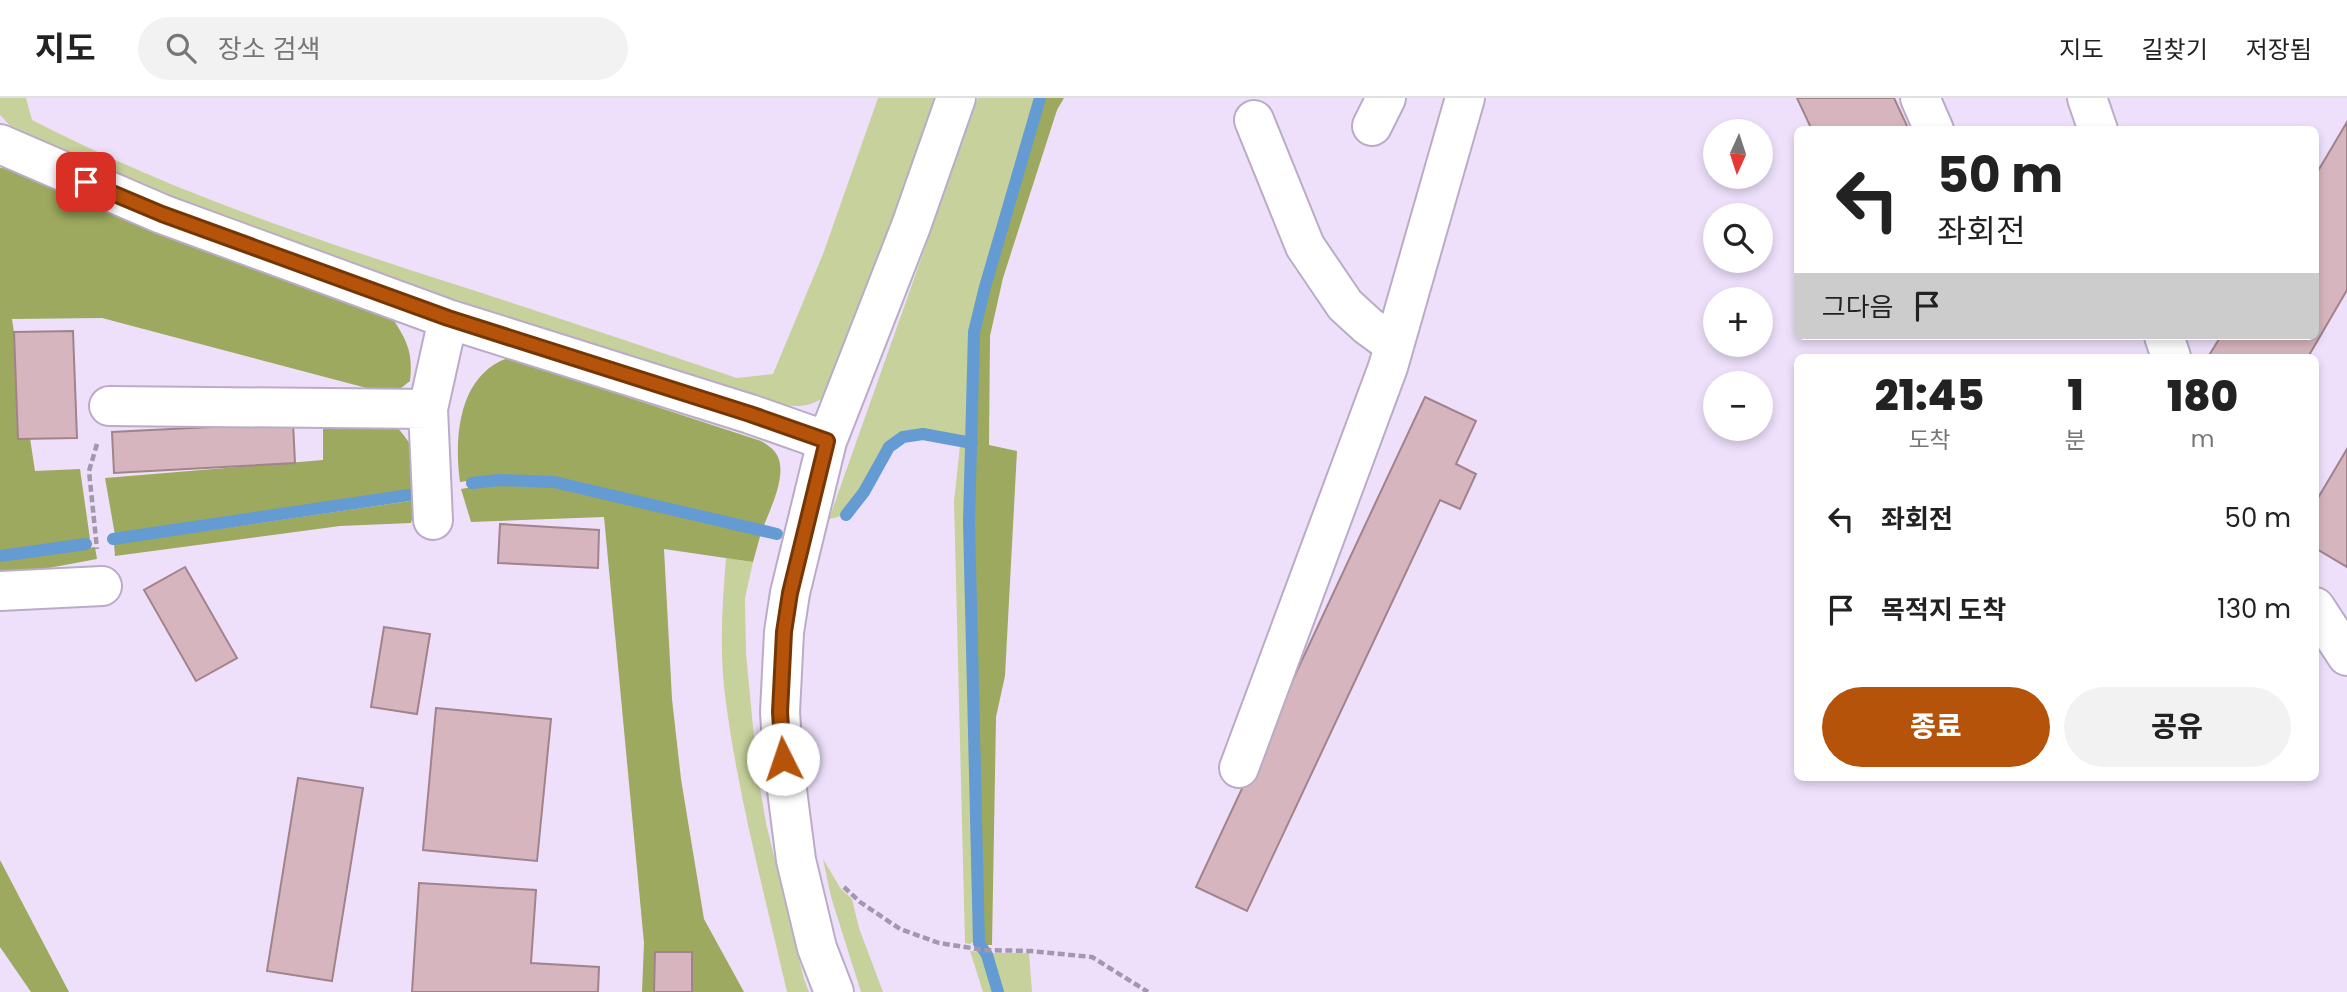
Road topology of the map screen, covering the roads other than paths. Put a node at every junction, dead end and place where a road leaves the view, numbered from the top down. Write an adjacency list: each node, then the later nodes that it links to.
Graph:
1 (956, 98): 13 (street)
2 (1465, 98): 10 (street)
3 (1920, 98): 6 (street)
4 (2087, 98): 7 (street)
5 (1245, 106): 10 (street)
6 (1932, 126)
7 (2097, 126)
8 (0, 144): 9 (street)
9 (448, 318): 12 (street); 13 (street)
10 (1394, 345): 19 (street)
11 (109, 406): 12 (street)
12 (428, 409): 14 (street)
13 (827, 441): 20 (street)
14 (433, 520)
15 (102, 586): 16 (street)
16 (0, 592)
17 (2319, 613): 18 (street)
18 (2347, 656)
19 (1239, 768)
20 (834, 992)

